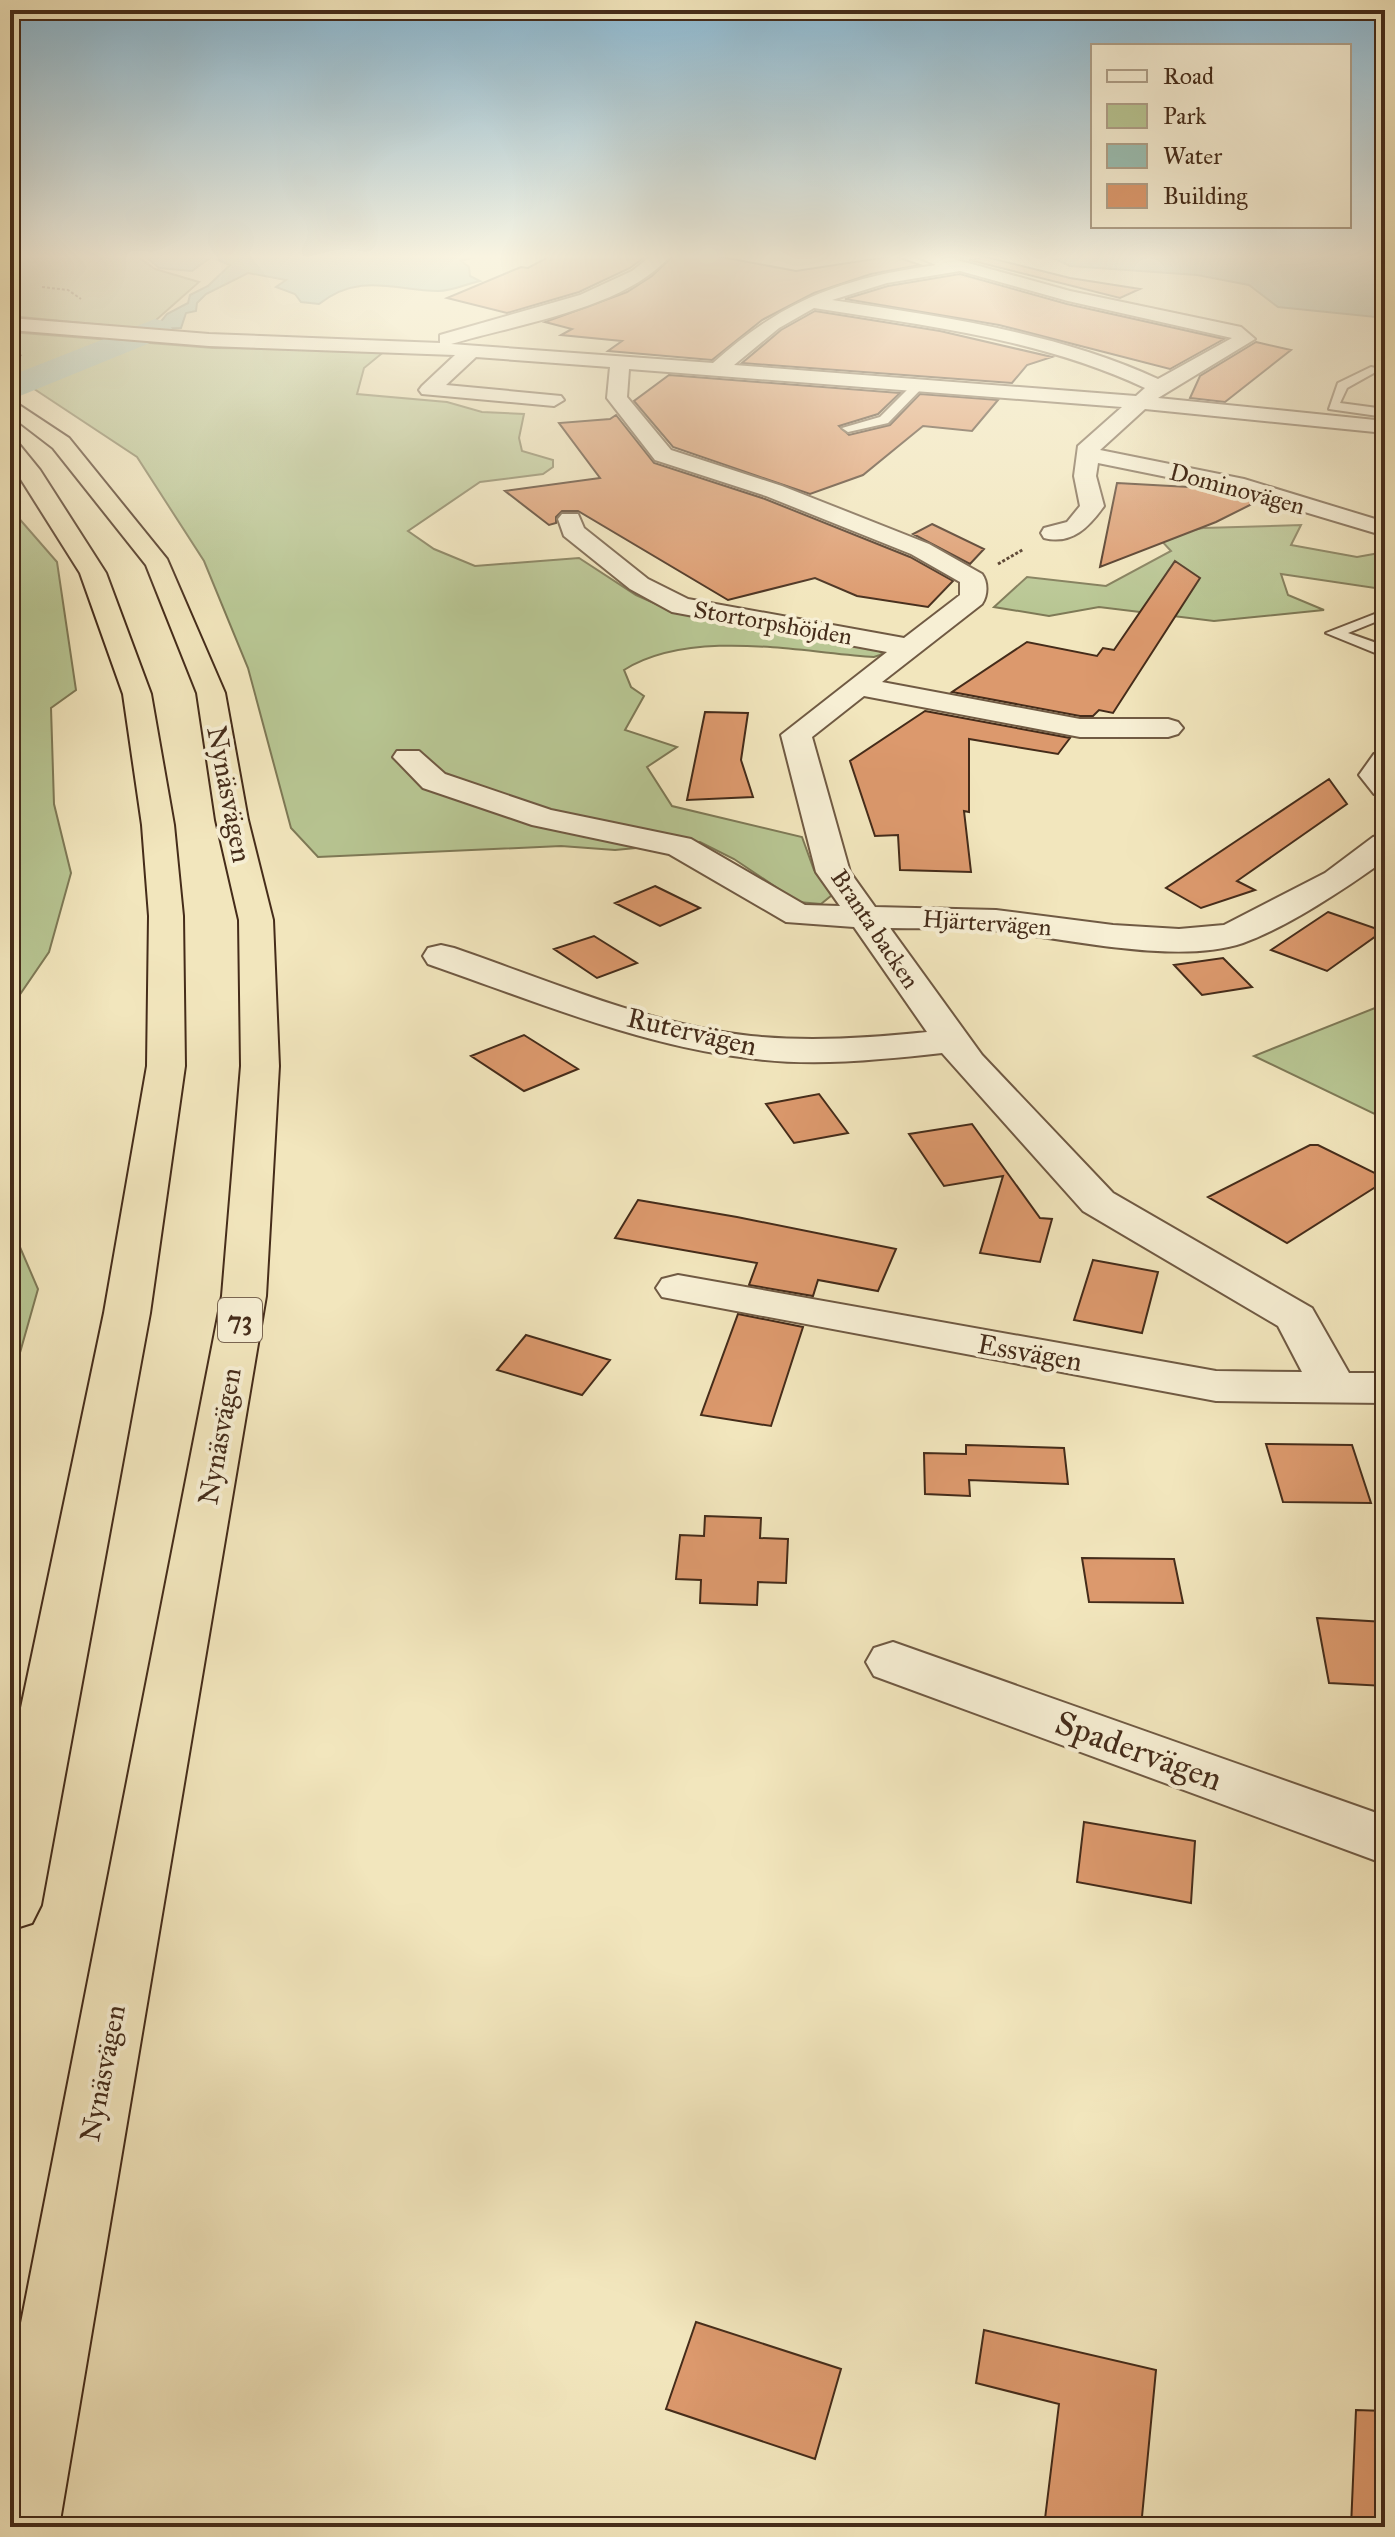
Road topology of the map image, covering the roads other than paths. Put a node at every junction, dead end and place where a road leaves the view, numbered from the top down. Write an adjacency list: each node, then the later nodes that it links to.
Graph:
1 (446, 374): 9 (street)
2 (619, 374): 20 (street, Branta backen)
3 (786, 374): 7 (street)
4 (1123, 374): 8 (street)
5 (1186, 374): 8 (street)
6 (1365, 374): 11 (lane)
7 (919, 385): 8 (street); 13 (lane)
8 (1152, 395): 12 (street); 15 (street)
9 (554, 400)
10 (10, 405): 37 (highway, Nynäsvägen / 73)
11 (1385, 413)
12 (1385, 427)
13 (848, 428)
14 (10, 448): 36 (highway)
15 (1088, 454): 17 (street, Dominovägen); 18 (street)
16 (570, 519): 20 (street, Stortorpshöjden)
17 (1385, 529)
18 (1053, 533)
19 (1382, 614): 21 (lane)
20 (912, 648): 22 (street, Branta backen)
21 (1385, 652)
22 (860, 687): 23 (street); 28 (street, Branta backen)
23 (1168, 728)
24 (408, 757): 28 (street, Hjärtervägen)
25 (1385, 760): 26 (street)
26 (1385, 787)
27 (1385, 844): 28 (street, Hjärtervägen)
28 (866, 919): 30 (street, Branta backen)
29 (441, 956): 30 (street, Rutervägen)
30 (952, 1041): 32 (street, Branta backen)
31 (678, 1288): 32 (street, Essvägen)
32 (1333, 1386): 33 (street, Essvägen)
33 (1385, 1388)
34 (893, 1662): 35 (street, Spadervägen)
35 (1385, 1840)
36 (10, 1905)
37 (20, 2527)

